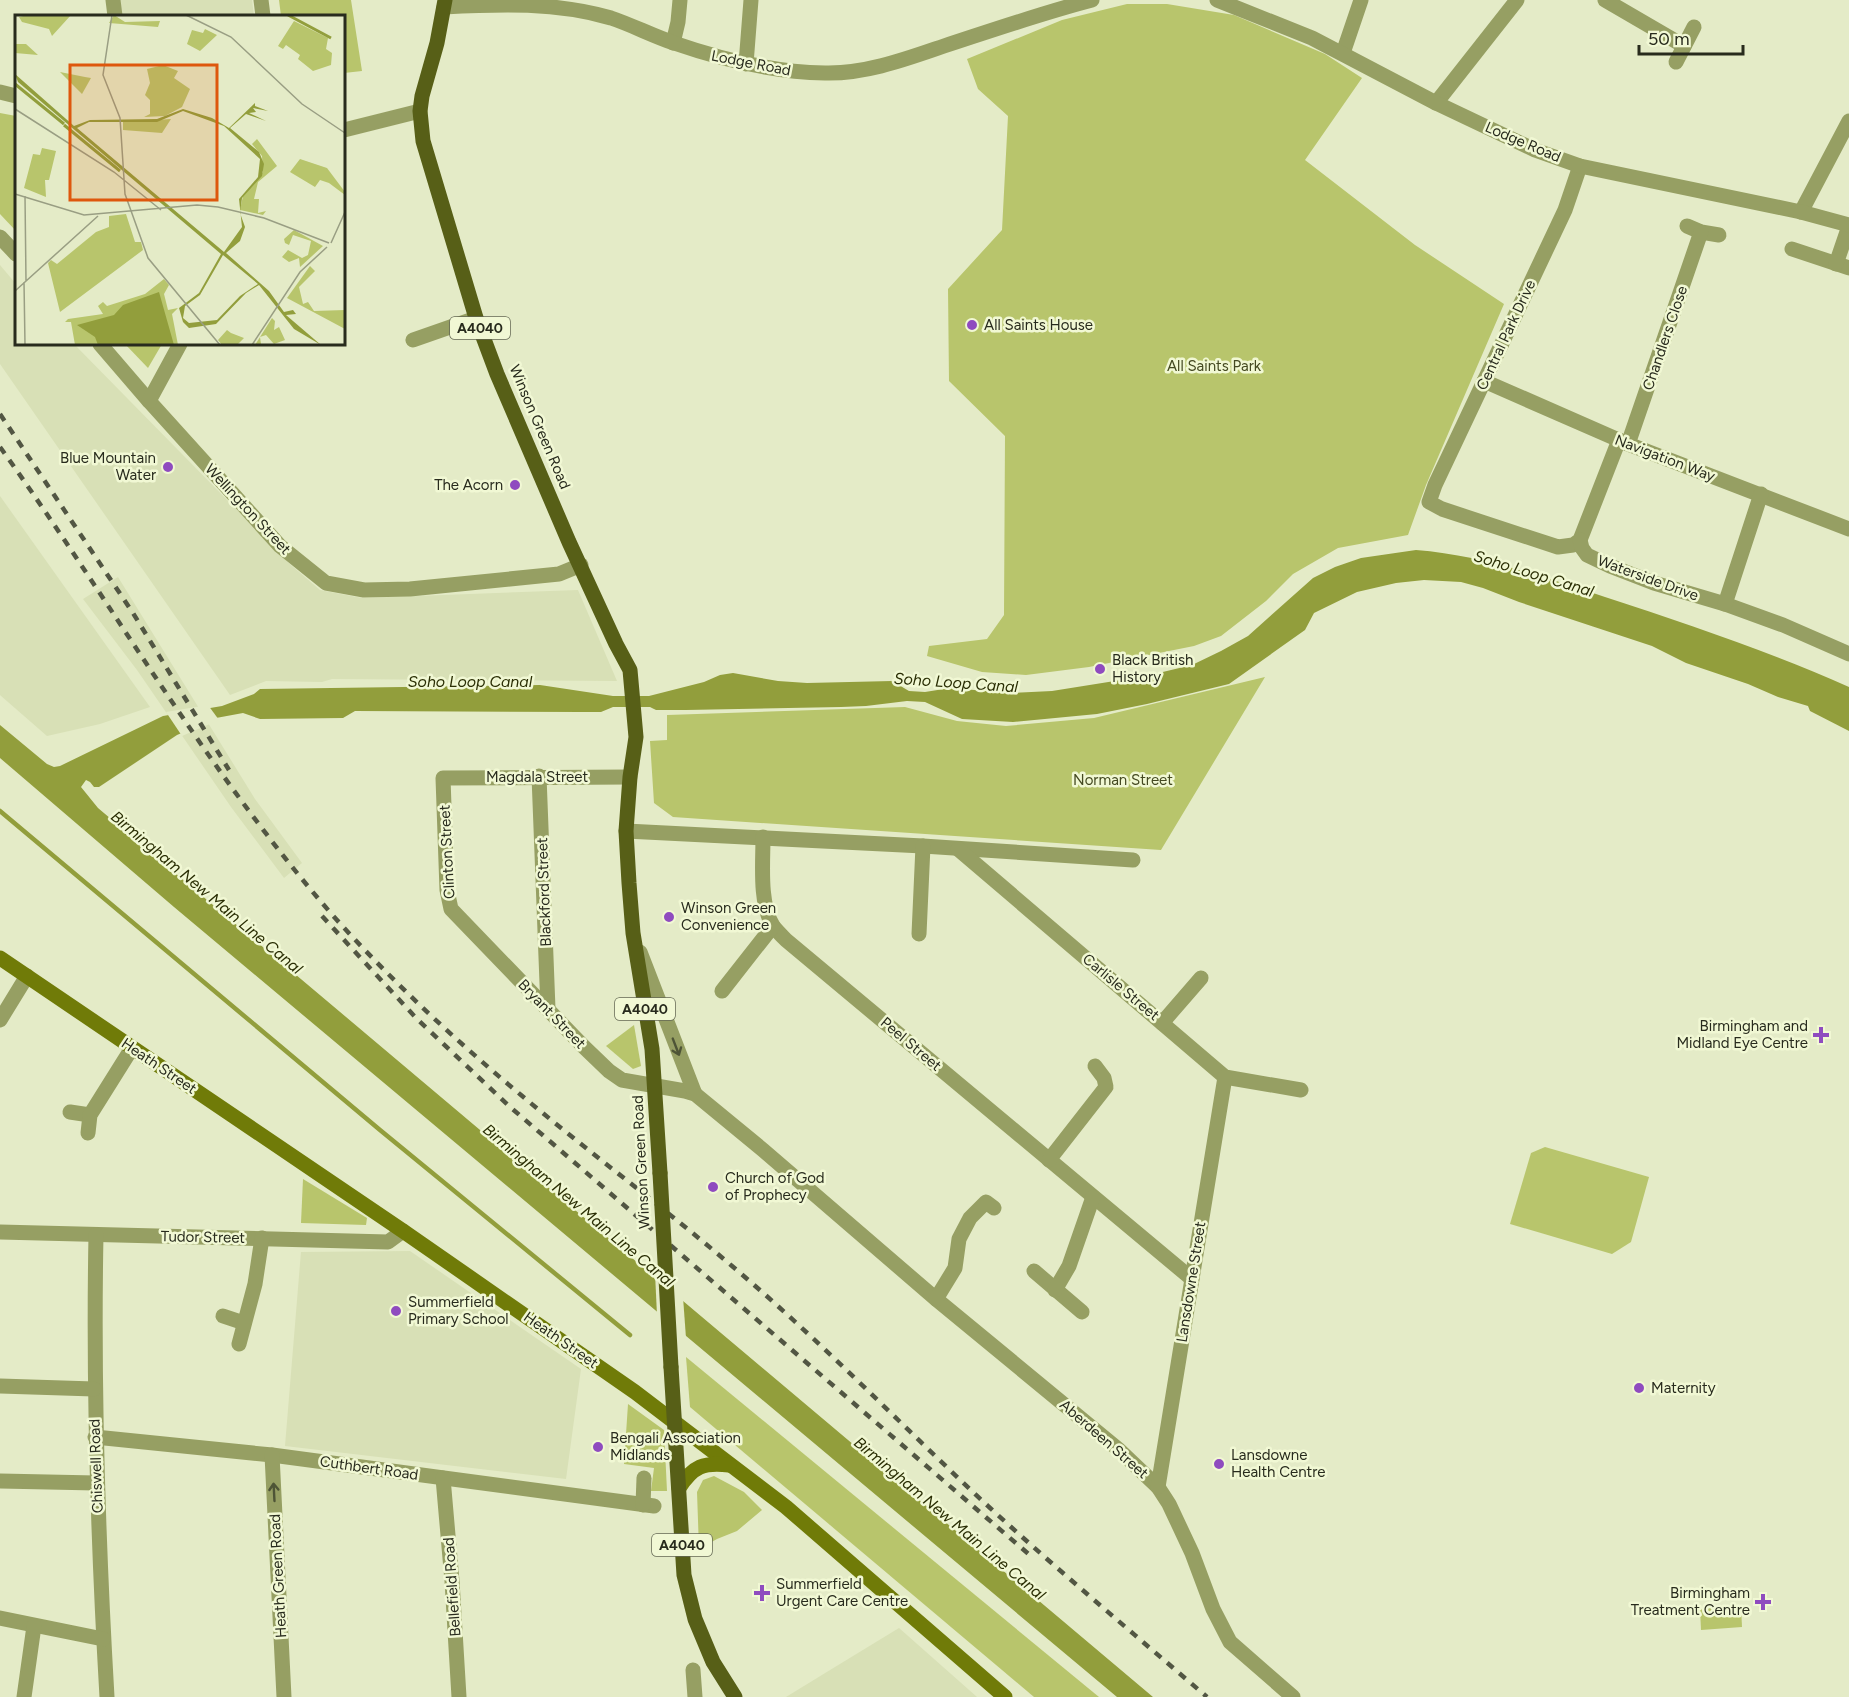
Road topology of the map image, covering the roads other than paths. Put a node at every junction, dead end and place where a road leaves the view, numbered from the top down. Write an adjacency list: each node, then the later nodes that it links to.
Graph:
1 (113, 0): 12 (street)
2 (261, 0): 13 (street)
3 (680, 0): 15 (street)
4 (751, 0): 19 (street)
5 (1092, 0): 11 (street, Lodge Road)
6 (1217, 0): 17 (street, Lodge Road)
7 (1361, 0): 17 (street)
8 (1517, 0): 22 (street)
9 (1605, 0): 16 (street)
10 (444, 3): 15 (street, Lodge Road); 23 (main road, Winson Green Road / A4040)
11 (1047, 6): 19 (street, Lodge Road)
12 (115, 15)
13 (262, 15)
14 (1694, 27): 16 (street)
15 (673, 43): 19 (street, Lodge Road)
16 (1684, 46): 18 (street)
17 (1343, 53): 22 (street, Lodge Road)
18 (1676, 62)
19 (746, 64)
20 (0, 92): 21 (street)
21 (15, 96)
22 (1436, 103): 26 (street, Lodge Road)
23 (420, 111): 25 (street); 34 (main road, Winson Green Road / A4040)
24 (1849, 121): 27 (street)
25 (345, 130)
26 (1580, 166): 27 (street, Lodge Road); 38 (street, Central Park Drive)
27 (1801, 212): 28 (street, Lodge Road)
28 (1849, 225): 33 (street, Lodge Road)
29 (1719, 235): 40 (street, Chandlers Close)
30 (0, 237): 32 (street)
31 (1792, 249): 33 (street, Lodge Road)
32 (15, 253)
33 (1843, 266)
34 (476, 318): 35 (street); 44 (main road, Winson Green Road / A4040)
35 (413, 340)
36 (101, 345): 39 (street, Wellington Street)
37 (179, 345): 39 (street)
38 (1484, 381): 40 (street, Navigation Way); 43 (street, Central Park Drive)
39 (149, 401): 44 (street, Wellington Street)
40 (1623, 442): 41 (street, Navigation Way); 43 (street)
41 (1761, 494): 42 (street, Navigation Way); 45 (street)
42 (1849, 529)
43 (1580, 540): 45 (street, Waterside Drive)
44 (581, 565): 48 (main road, Winson Green Road / A4040)
45 (1725, 604): 46 (street, Waterside Drive)
46 (1849, 654)
47 (539, 776): 48 (street, Magdala Street); 49 (street, Magdala Street); 63 (street, Blackford Street)
48 (630, 777): 50 (main road, Winson Green Road / A4040)
49 (443, 778): 55 (street, Clinton Street)
50 (626, 831): 51 (street); 57 (main road, Winson Green Road / A4040)
51 (764, 837): 52 (street); 56 (street)
52 (923, 846): 53 (street); 58 (street)
53 (958, 849): 54 (street); 65 (street, Carlisle Street)
54 (1133, 860)
55 (462, 921): 63 (street, Bryant Street)
56 (773, 926): 62 (street); 75 (street, Peel Street)
57 (633, 933): 69 (main road, Winson Green Road / A4040); 71 (street, one-way to 71)
58 (919, 934)
59 (0, 958): 60 (main road, Heath Street)
60 (27, 976): 64 (street); 66 (main road, Heath Street)
61 (1201, 978): 65 (street)
62 (722, 991)
63 (548, 1009): 69 (street, Bryant Street)
64 (0, 1020)
65 (1162, 1023): 68 (street, Carlisle Street)
66 (132, 1048): 73 (street); 78 (main road, Heath Street)
67 (1095, 1066): 75 (street)
68 (1225, 1077): 70 (street); 83 (street, Lansdowne Street)
69 (654, 1086): 71 (street, Aberdeen Street); 92 (main road, Winson Green Road / A4040, bridge)
70 (1301, 1090)
71 (695, 1094): 85 (street, Aberdeen Street)
72 (70, 1112): 73 (street)
73 (90, 1115): 74 (street)
74 (88, 1133)
75 (1049, 1160): 76 (street, Peel Street)
76 (1093, 1197): 83 (street, Peel Street); 84 (street)
77 (994, 1208): 85 (street)
78 (403, 1230): 81 (street, Tudor Street); 92 (main road, Heath Street)
79 (0, 1232): 80 (street, Tudor Street)
80 (96, 1235): 81 (street, Tudor Street); 91 (street, Chiswell Road)
81 (262, 1238): 88 (street)
82 (1034, 1271): 84 (street)
83 (1192, 1279): 100 (street, Lansdowne Street)
84 (1055, 1290): 86 (street)
85 (936, 1299): 100 (street, Aberdeen Street)
86 (1082, 1312)
87 (223, 1316): 88 (street)
88 (244, 1323): 89 (street)
89 (239, 1344)
90 (0, 1386): 91 (street)
91 (94, 1389): 93 (street, Chiswell Road)
92 (674, 1423): 95 (main road, Heath Street); 101 (main road, Winson Green Road / A4040)
93 (95, 1437): 94 (street, Cuthbert Road); 99 (street, Chiswell Road)
94 (272, 1455): 96 (street, Cuthbert Road); 108 (street, Heath Green Road, one-way to 94)
95 (729, 1465): 101 (main road); 112 (main road, Heath Street)
96 (443, 1478): 97 (street, Cuthbert Road); 109 (street, Bellefield Road)
97 (644, 1478)
98 (0, 1481): 99 (street)
99 (96, 1483): 104 (street, Chiswell Road)
100 (1158, 1486): 113 (street, Aberdeen Street)
101 (679, 1488): 111 (main road, Winson Green Road / A4040)
102 (0, 1618): 103 (street)
103 (34, 1626): 104 (street); 106 (street)
104 (103, 1639): 107 (street, Chiswell Road)
105 (693, 1670): 110 (street)
106 (24, 1697)
107 (107, 1697)
108 (284, 1697)
109 (459, 1697)
110 (695, 1697)
111 (735, 1697)
112 (1005, 1697)
113 (1293, 1697)

